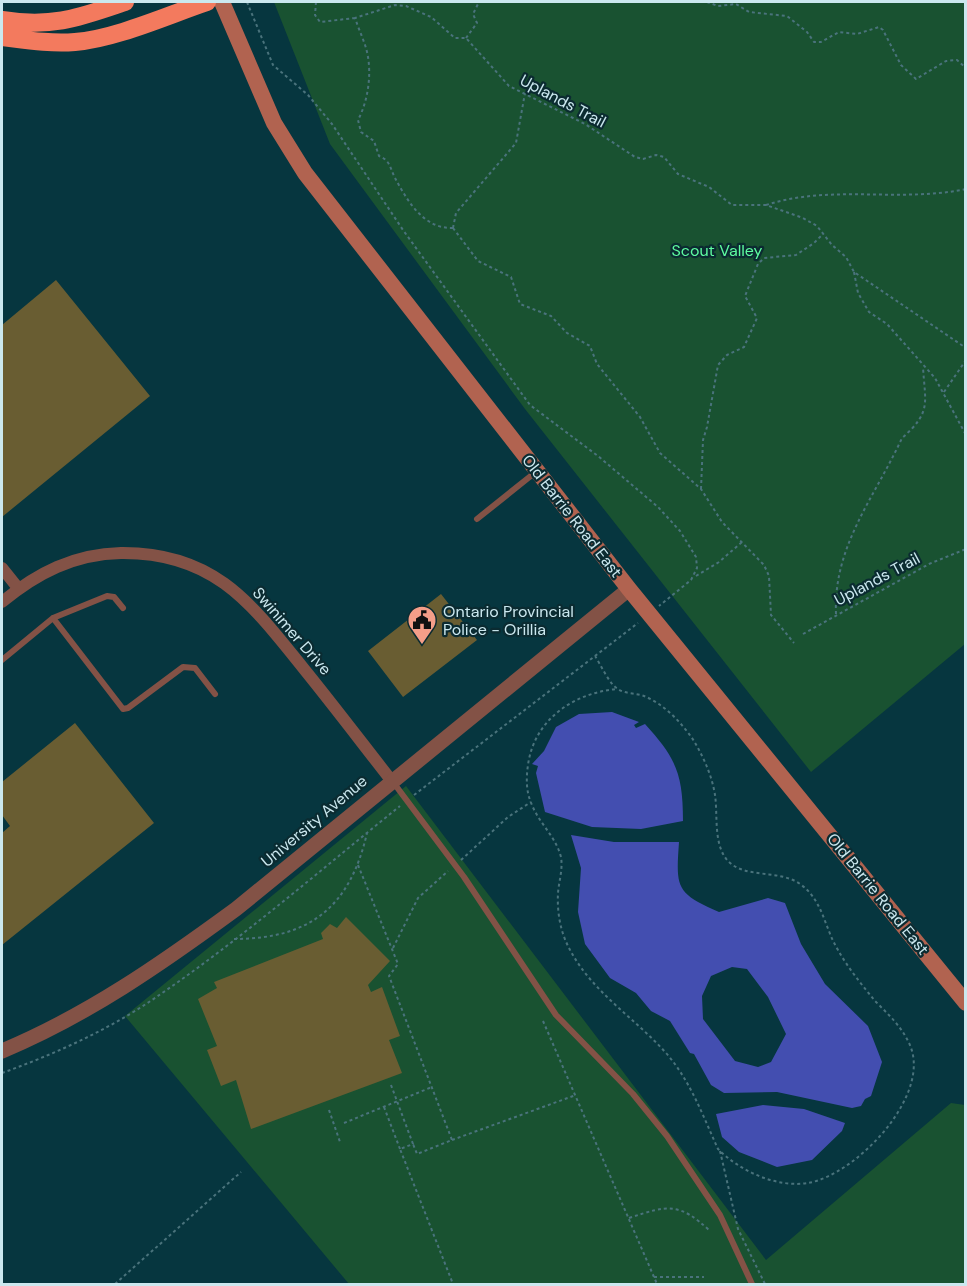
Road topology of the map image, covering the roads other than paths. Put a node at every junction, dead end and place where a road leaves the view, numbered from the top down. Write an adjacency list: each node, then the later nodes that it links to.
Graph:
1 (124, 2): 4 (highway)
2 (207, 2): 5 (highway)
3 (222, 2): 6 (main road, Old Barrie Road East)
4 (2, 20)
5 (2, 36)
6 (537, 471): 7 (lane); 10 (main road, Old Barrie Road East)
7 (477, 519)
8 (2, 568): 9 (street)
9 (18, 588): 11 (street, Swinimer Drive); 16 (street, Swinimer Drive)
10 (629, 589): 16 (street, University Avenue); 17 (main road, Old Barrie Road East)
11 (2, 602)
12 (123, 608): 13 (lane)
13 (53, 618): 14 (lane); 15 (lane)
14 (2, 660)
15 (215, 694)
16 (391, 780): 18 (street, University Avenue); 19 (lane)
17 (966, 1003)
18 (2, 1051)
19 (752, 1284)

